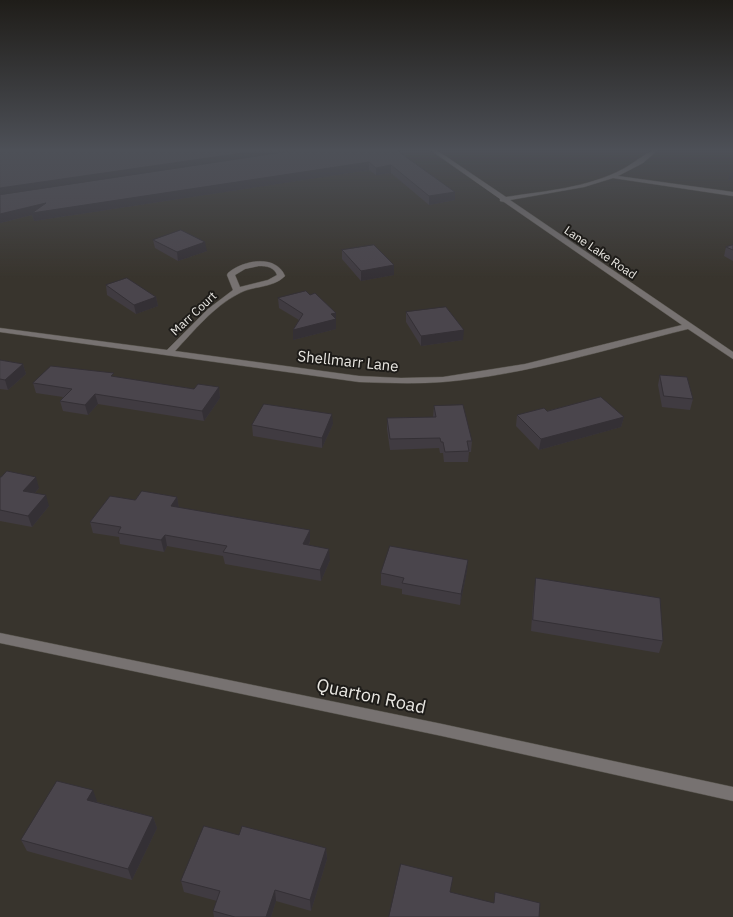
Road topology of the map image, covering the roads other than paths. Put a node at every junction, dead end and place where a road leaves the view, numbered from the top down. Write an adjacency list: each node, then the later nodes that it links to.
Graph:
1 (490, 192): 5 (street, Lane Lake Road)
2 (540, 192): 5 (street)
3 (718, 192): 4 (street)
4 (733, 194)
5 (502, 200): 7 (street, Lane Lake Road)
6 (237, 290): 6 (street, Marr Court); 9 (street, Marr Court)
7 (688, 326): 9 (street, Shellmarr Lane); 10 (street, Lane Lake Road)
8 (0, 330): 9 (street, Shellmarr Lane)
9 (168, 354)
10 (733, 356)
11 (0, 638): 12 (street, Quarton Road)
12 (733, 794)

